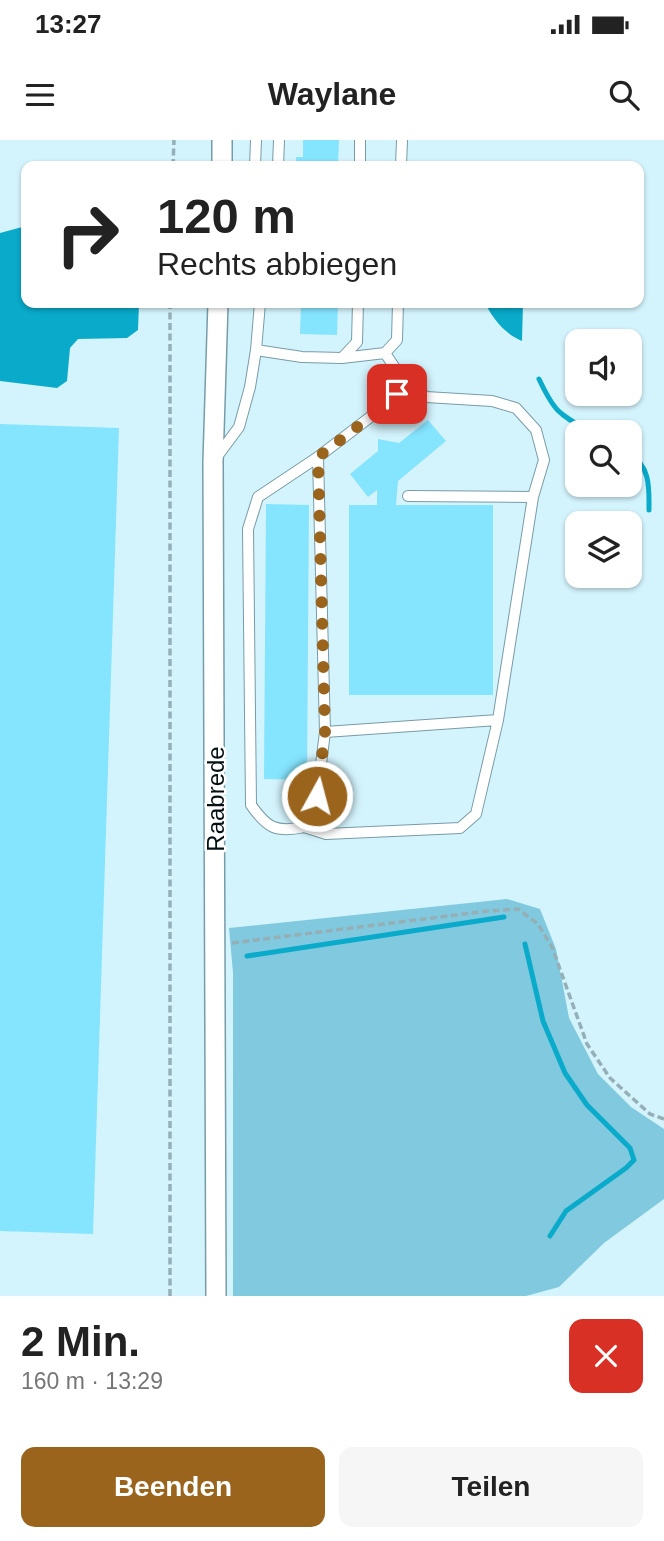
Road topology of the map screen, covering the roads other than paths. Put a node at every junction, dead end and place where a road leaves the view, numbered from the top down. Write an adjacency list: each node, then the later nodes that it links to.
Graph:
1 (222, 140): 6 (street)
2 (256, 140): 7 (lane)
3 (279, 140): 8 (lane)
4 (360, 140): 9 (lane)
5 (402, 140): 10 (lane)
6 (222, 161)
7 (255, 161)
8 (278, 161)
9 (360, 161)
10 (401, 161)
11 (218, 308): 20 (street, Raabrede)
12 (260, 308): 15 (lane)
13 (358, 308): 17 (lane)
14 (398, 308): 16 (lane)
15 (256, 350): 17 (lane); 20 (lane)
16 (385, 353): 17 (lane); 18 (lane)
17 (342, 358)
18 (407, 383): 19 (lane); 22 (lane)
19 (318, 457): 24 (lane); 25 (lane)
20 (213, 462): 26 (street, Raabrede)
21 (408, 496): 22 (lane)
22 (533, 497): 23 (lane)
23 (498, 720): 24 (lane); 25 (lane)
24 (325, 732): 25 (lane)
25 (304, 827)
26 (216, 1296)

